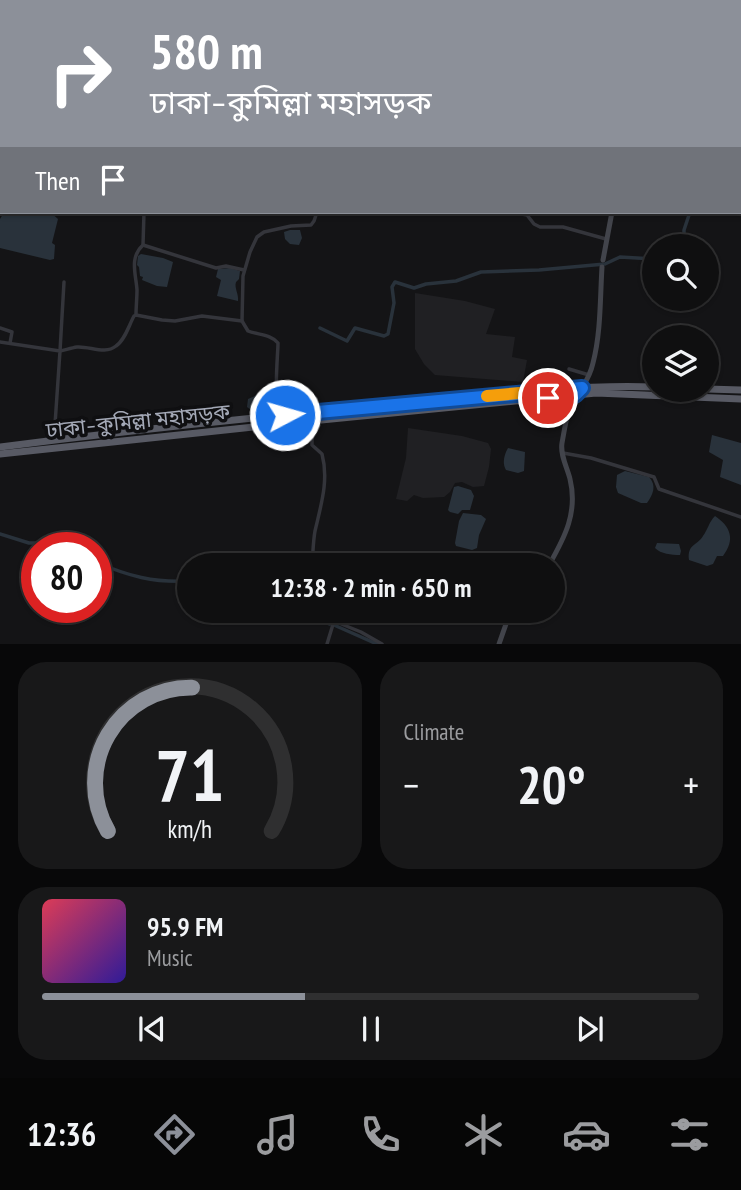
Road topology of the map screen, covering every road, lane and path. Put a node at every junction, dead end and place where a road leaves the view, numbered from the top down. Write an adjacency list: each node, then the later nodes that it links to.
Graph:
1 (144, 214): 6 (street)
2 (316, 214): 7 (street)
3 (522, 214): 5 (street)
4 (612, 214): 5 (main road)
5 (606, 239): 16 (main road)
6 (143, 245): 7 (street); 9 (street)
7 (244, 270): 10 (street)
8 (64, 282): 14 (street)
9 (136, 315): 10 (street); 14 (street)
10 (242, 321): 23 (street)
11 (0, 328): 13 (street)
12 (0, 342): 13 (street)
13 (10, 343): 14 (street)
14 (60, 351): 25 (street)
15 (569, 369): 16 (street)
16 (589, 375): 18 (main road)
17 (642, 387): 18 (highway)
18 (582, 388): 21 (main road); 23 (highway)
19 (719, 389): 20 (highway)
20 (741, 390)
21 (575, 395): 22 (highway, ঢাকা–কুমিল্লা মহাসড়ক); 24 (highway, ঢাকা–কুমিল্লা মহাসড়ক); 27 (main road)
22 (741, 399)
23 (285, 415): 25 (highway)
24 (312, 421): 28 (highway, ঢাকা–কুমিল্লা মহাসড়ক); 30 (street)
25 (54, 440): 26 (highway)
26 (0, 447)
27 (562, 452): 29 (street); 31 (main road)
28 (0, 454)
29 (741, 517)
30 (313, 553)
31 (556, 553)
32 (333, 623): 35 (street)
33 (339, 623): 36 (street)
34 (507, 623): 37 (main road)
35 (327, 644)
36 (382, 644)
37 (499, 644)

